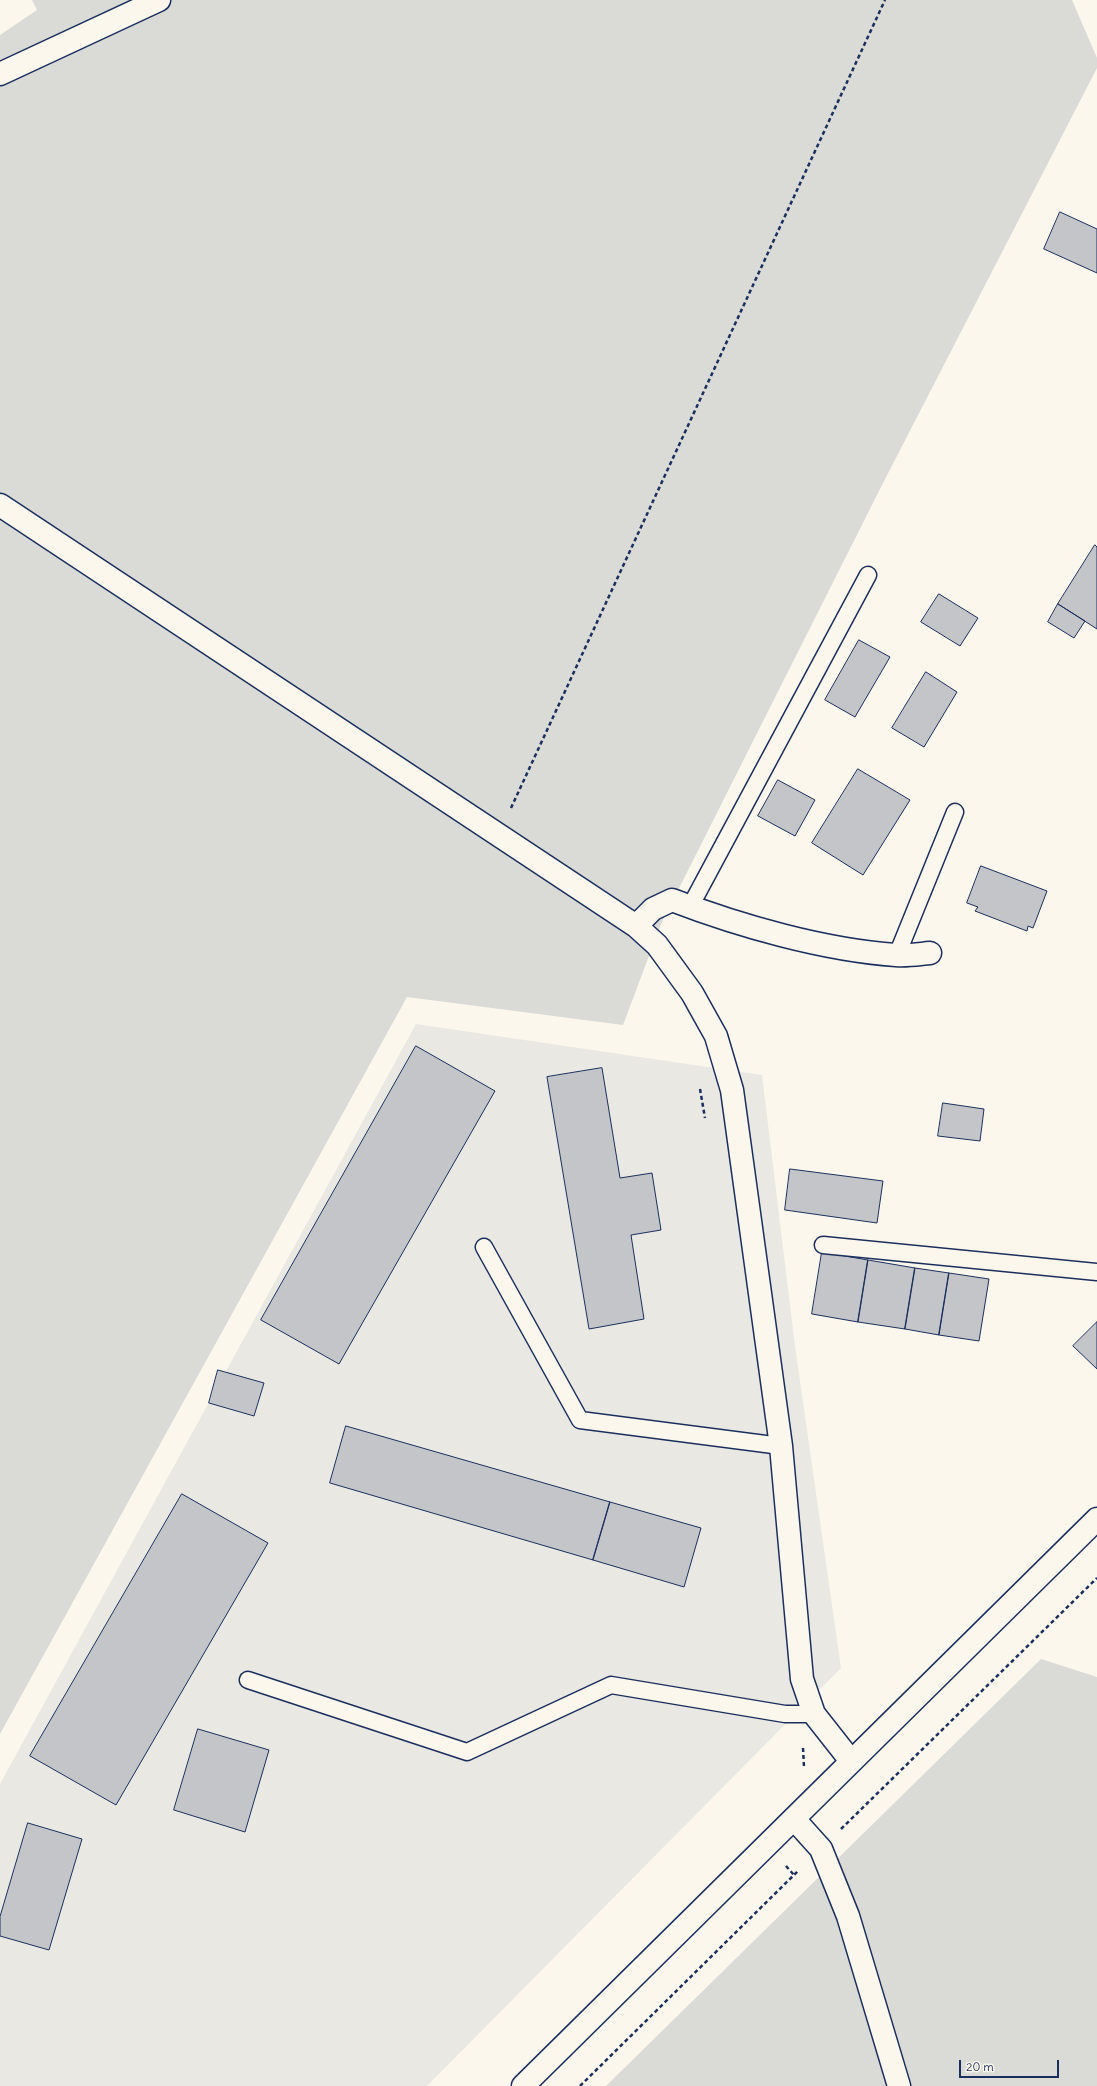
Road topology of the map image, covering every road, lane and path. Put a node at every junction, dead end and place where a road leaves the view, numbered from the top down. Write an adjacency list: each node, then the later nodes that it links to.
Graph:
1 (159, 0): 3 (street)
2 (885, 0): 7 (path)
3 (0, 74)
4 (0, 505): 7 (street)
5 (868, 575): 8 (lane)
6 (955, 812): 11 (lane)
7 (498, 835): 9 (street)
8 (690, 907): 9 (street); 11 (street)
9 (636, 926): 17 (street)
10 (930, 953): 11 (street)
11 (897, 955)
12 (699, 1083): 13 (path)
13 (705, 1122)
14 (823, 1245): 16 (lane)
15 (484, 1247): 17 (lane)
16 (1097, 1272)
17 (780, 1446): 22 (street)
18 (1097, 1519): 23 (street)
19 (1097, 1578): 27 (path)
20 (248, 1680): 21 (lane)
21 (785, 1714): 22 (lane); 24 (path)
22 (814, 1714): 23 (street)
23 (851, 1761): 25 (street)
24 (804, 1774)
25 (794, 1819): 26 (street); 27 (street)
26 (766, 1846): 28 (path); 29 (street)
27 (821, 1849): 28 (path); 31 (street)
28 (794, 1875): 30 (path)
29 (523, 2086)
30 (580, 2086)
31 (899, 2086)

